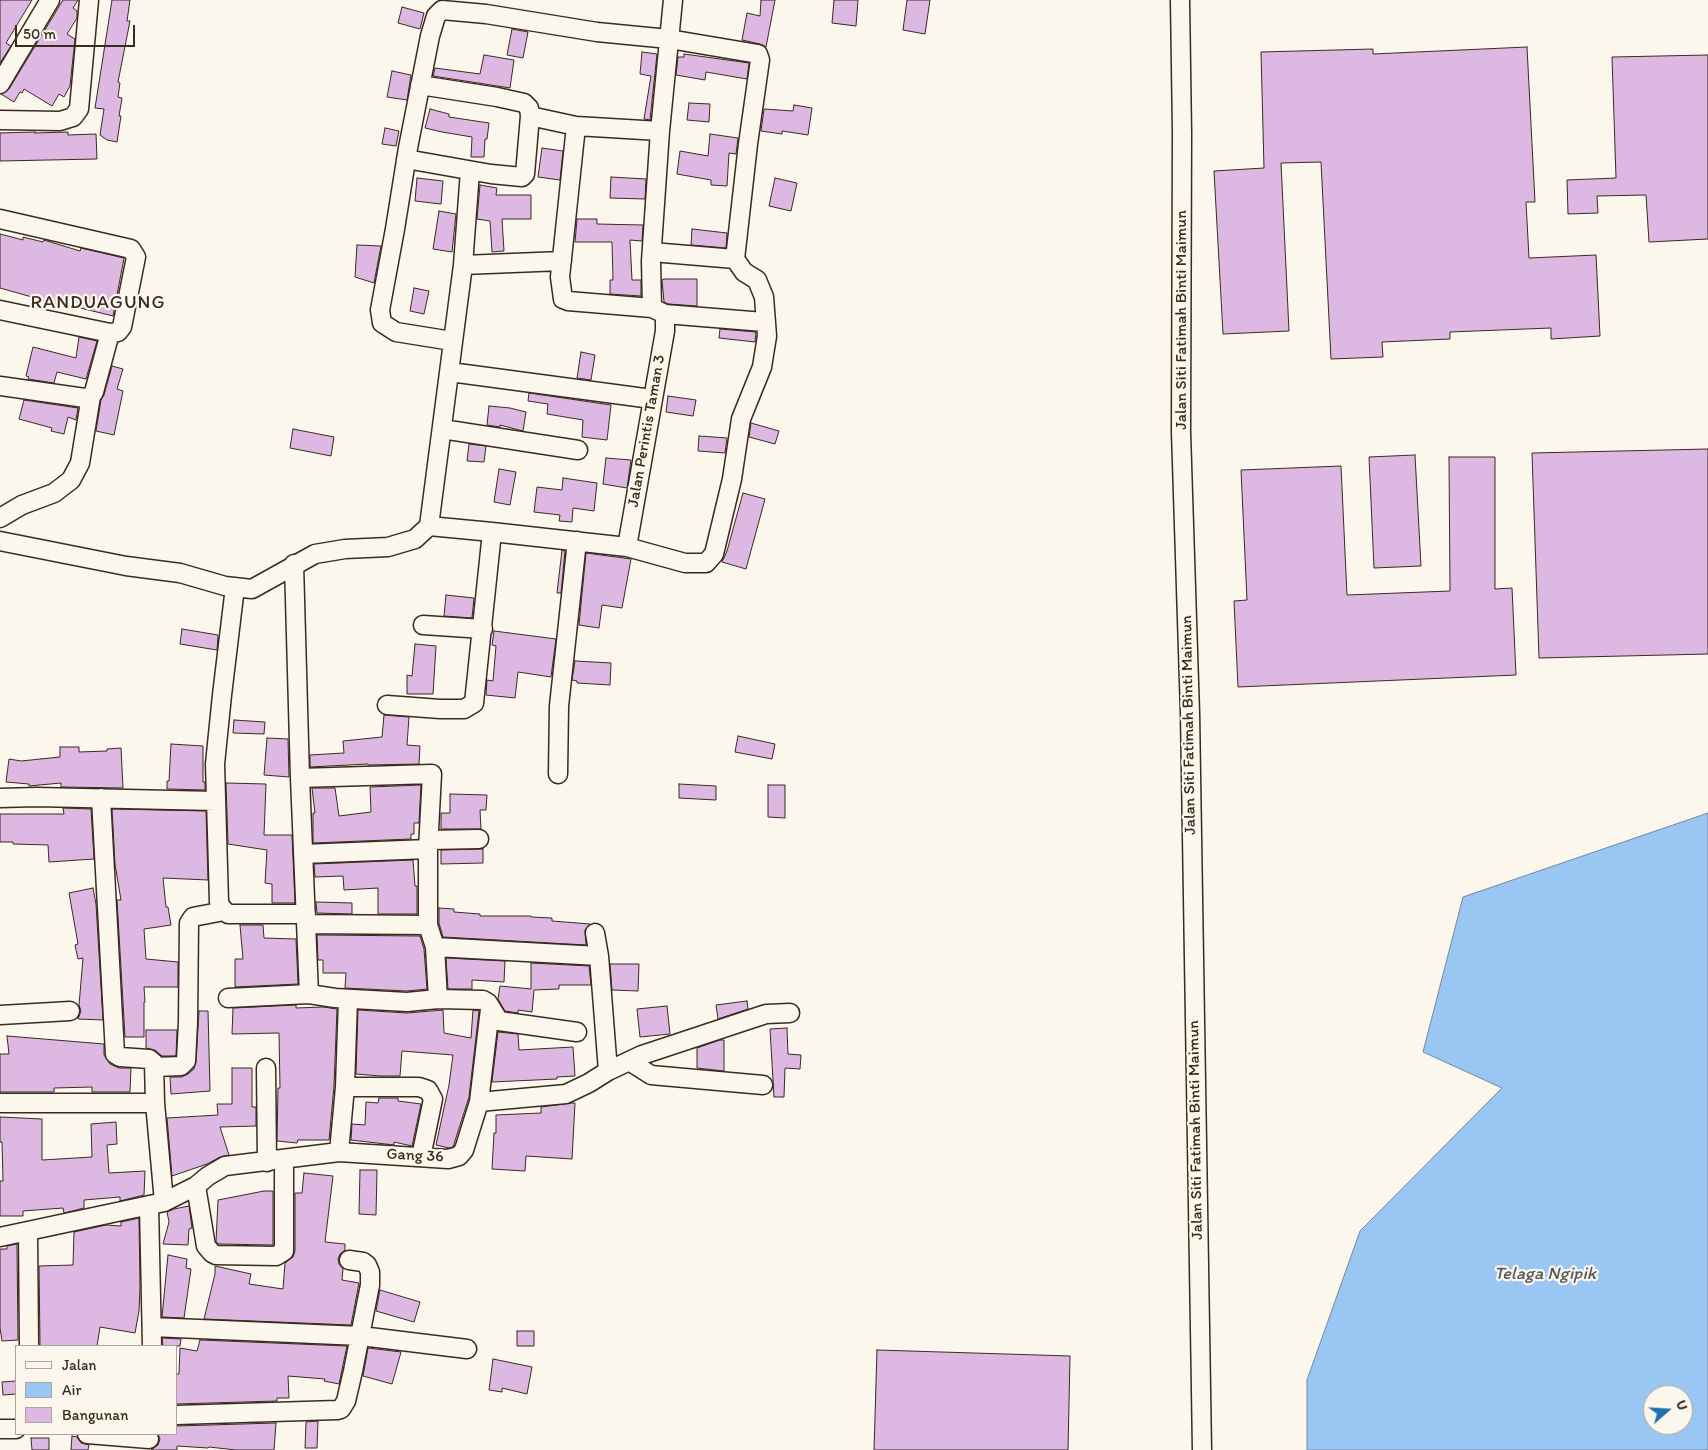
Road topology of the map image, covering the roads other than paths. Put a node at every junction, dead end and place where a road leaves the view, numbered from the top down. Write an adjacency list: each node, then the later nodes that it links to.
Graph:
1 (50, 0): 6 (street)
2 (89, 0): 9 (street)
3 (674, 0): 5 (street, Jalan Perintis Taman 3)
4 (1180, 0): 91 (street, Jalan Siti Fatimah Binti Maimun)
5 (669, 40): 7 (street); 11 (street, Jalan Perintis Taman 3); 16 (street)
6 (0, 84)
7 (420, 84): 8 (street); 12 (street)
8 (530, 116): 10 (street); 13 (street)
9 (0, 120)
10 (576, 126): 11 (street); 17 (street)
11 (660, 131): 15 (street, Jalan Perintis Taman 3)
12 (406, 159): 13 (street); 23 (street)
13 (470, 171): 18 (street)
14 (0, 219): 22 (street)
15 (652, 252): 16 (street); 20 (street, Jalan Perintis Taman 3)
16 (735, 259): 21 (street)
17 (562, 261): 18 (street); 20 (street)
18 (463, 264): 23 (street)
19 (0, 310): 22 (street)
20 (658, 311): 21 (street); 27 (street, Jalan Perintis Taman 3)
21 (764, 322): 35 (street)
22 (110, 333): 26 (street)
23 (452, 341): 24 (street)
24 (450, 372): 27 (street); 28 (street)
25 (0, 386): 26 (street)
26 (91, 396): 30 (street)
27 (652, 399): 35 (street, Jalan Perintis Taman 3)
28 (442, 429): 29 (street); 31 (street)
29 (578, 450)
30 (0, 518)
31 (429, 526): 32 (street); 36 (street)
32 (492, 532): 34 (street); 39 (street)
33 (0, 541): 37 (street)
34 (577, 541): 35 (street); 41 (street)
35 (627, 548)
36 (294, 564): 37 (street); 42 (street)
37 (235, 587): 45 (street)
38 (423, 625): 39 (street)
39 (483, 629): 40 (street)
40 (387, 705)
41 (558, 774)
42 (300, 778): 47 (street); 48 (street)
43 (0, 798): 44 (street)
44 (101, 798): 45 (street); 65 (street)
45 (216, 801): 49 (street)
46 (479, 839): 47 (street)
47 (428, 844): 48 (street); 51 (street)
48 (304, 854): 50 (street)
49 (224, 911): 50 (street); 65 (street)
50 (306, 919): 51 (street); 55 (street)
51 (428, 925): 53 (street)
52 (595, 933): 54 (street)
53 (435, 947): 54 (street); 58 (street)
54 (598, 956): 67 (street)
55 (309, 994): 56 (street); 57 (street)
56 (228, 998)
57 (348, 999): 58 (street); 69 (street)
58 (438, 999): 59 (street)
59 (490, 1009): 63 (street); 70 (street)
60 (70, 1011): 62 (street)
61 (790, 1013): 64 (street)
62 (0, 1015)
63 (577, 1032)
64 (629, 1061): 67 (street); 68 (street)
65 (154, 1067): 72 (street)
66 (266, 1068): 75 (street)
67 (608, 1071): 70 (street)
68 (763, 1085)
69 (345, 1086): 73 (street); 74 (street)
70 (480, 1102): 74 (street, Gang 36)
71 (0, 1103): 72 (street)
72 (155, 1103): 77 (street)
73 (339, 1152): 74 (street, Gang 36); 75 (street, Gang 36)
74 (420, 1157)
75 (275, 1161): 76 (street, Gang 36); 76 (street)
76 (196, 1186): 77 (street, Gang 36)
77 (156, 1204): 78 (street, Gang 36); 81 (street)
78 (28, 1231): 79 (street, Gang 36); 83 (street)
79 (0, 1236)
80 (349, 1260): 82 (street)
81 (152, 1327): 82 (street); 84 (street)
82 (361, 1336): 85 (street); 86 (street)
83 (29, 1345)
84 (152, 1345)
85 (467, 1349)
86 (178, 1415)
87 (0, 1429): 88 (street)
88 (15, 1429)
89 (96, 1435): 90 (street)
90 (148, 1441)
91 (1202, 1450)

